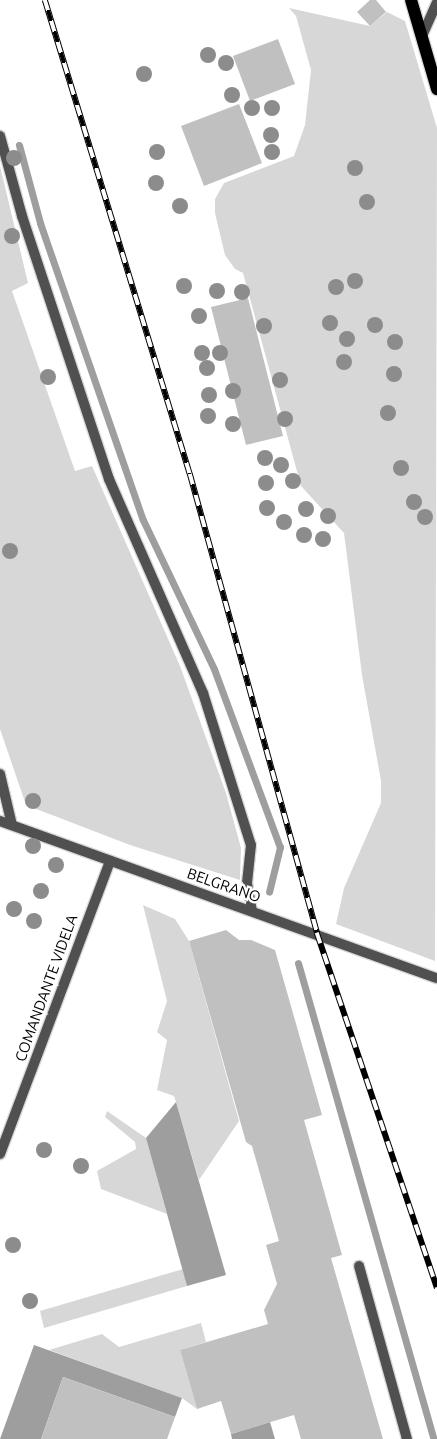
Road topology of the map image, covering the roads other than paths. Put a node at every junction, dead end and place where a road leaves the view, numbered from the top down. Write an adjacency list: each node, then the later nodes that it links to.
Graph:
1 (411, 0): 3 (main road)
2 (437, 3): 3 (street)
3 (422, 36): 4 (main road)
4 (437, 89)
5 (0, 136): 10 (street)
6 (0, 774): 8 (street)
7 (0, 821): 8 (street, BELGRANO)
8 (12, 825): 9 (street, BELGRANO)
9 (110, 861): 10 (street, BELGRANO); 12 (street, COMANDANTE VIDELA)
10 (252, 910): 11 (street, BELGRANO)
11 (437, 978)
12 (0, 1154)
13 (359, 1266): 14 (street)
14 (407, 1439)

